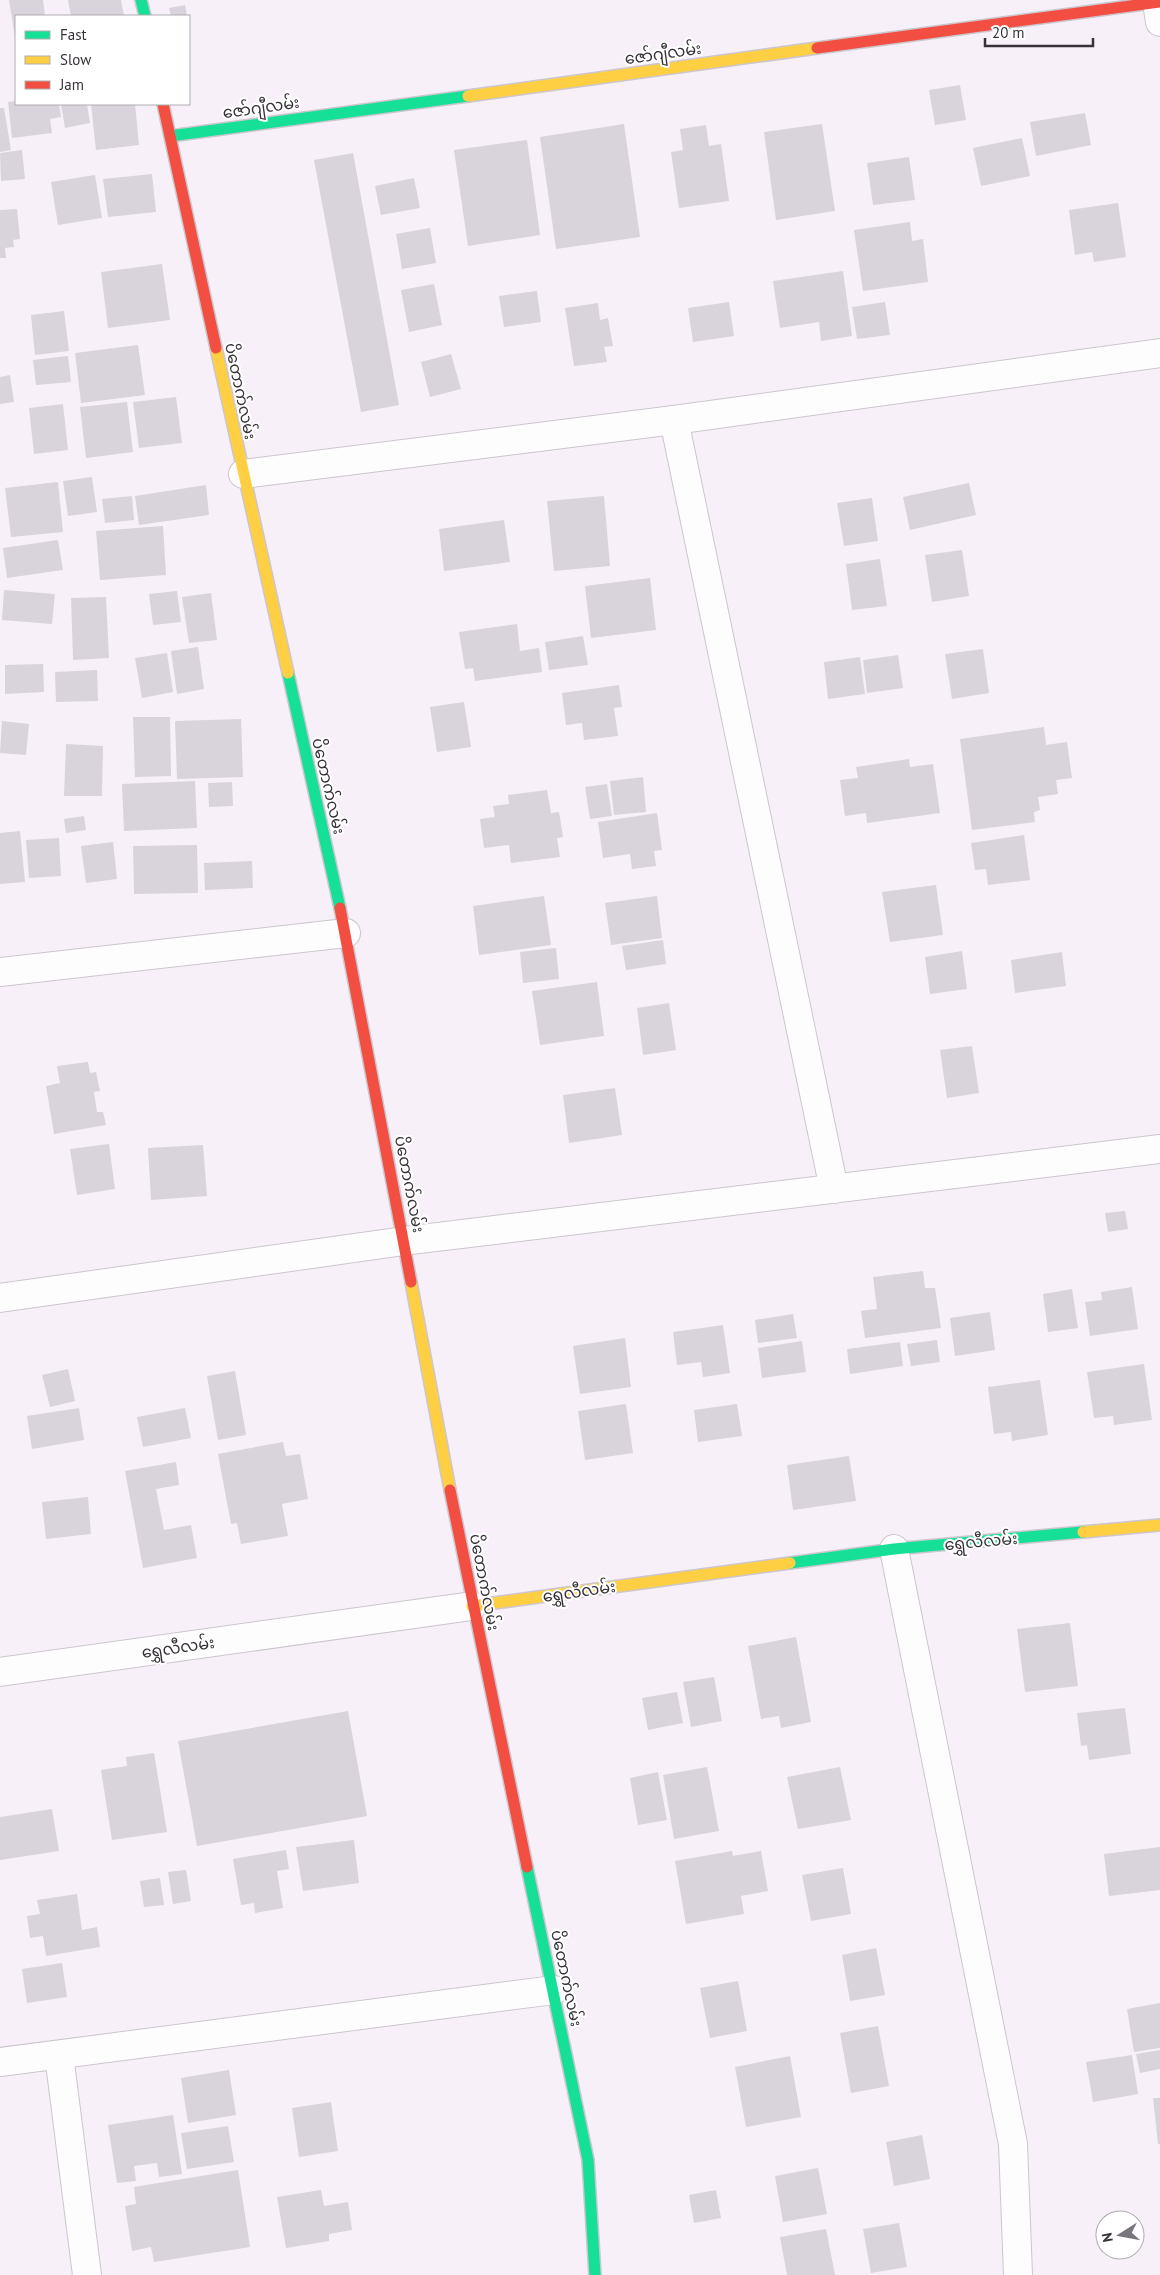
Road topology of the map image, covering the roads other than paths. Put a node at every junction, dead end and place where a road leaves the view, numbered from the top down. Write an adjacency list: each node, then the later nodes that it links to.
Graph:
1 (141, 0): 3 (street)
2 (1159, 9): 5 (street, ဇော်ဂျီလမ်း)
3 (145, 15)
4 (163, 105): 5 (street, ပိတောက်လမ်း)
5 (170, 136): 8 (street, ပိတောက်လမ်း)
6 (1160, 353): 7 (street)
7 (674, 420): 8 (street); 12 (street)
8 (243, 474): 9 (street, ပိတောက်လမ်း)
9 (346, 933): 10 (street); 13 (street, ပိတောက်လမ်း)
10 (0, 972)
11 (1160, 1149): 12 (street)
12 (834, 1188): 13 (street)
13 (404, 1241): 14 (street); 17 (street, ပိတောက်လမ်း)
14 (0, 1298)
15 (1160, 1526): 16 (street, ရွှေလီလမ်း)
16 (894, 1549): 17 (street, ရွှေလီလမ်း); 24 (street)
17 (472, 1606): 18 (street, ရွှေလီလမ်း); 19 (street, ပိတောက်လမ်း)
18 (0, 1672)
19 (554, 1990): 20 (street); 23 (street, ပိတောက်လမ်း)
20 (59, 2055): 21 (street); 22 (street)
21 (0, 2062)
22 (87, 2275)
23 (594, 2275)
24 (1018, 2275)

